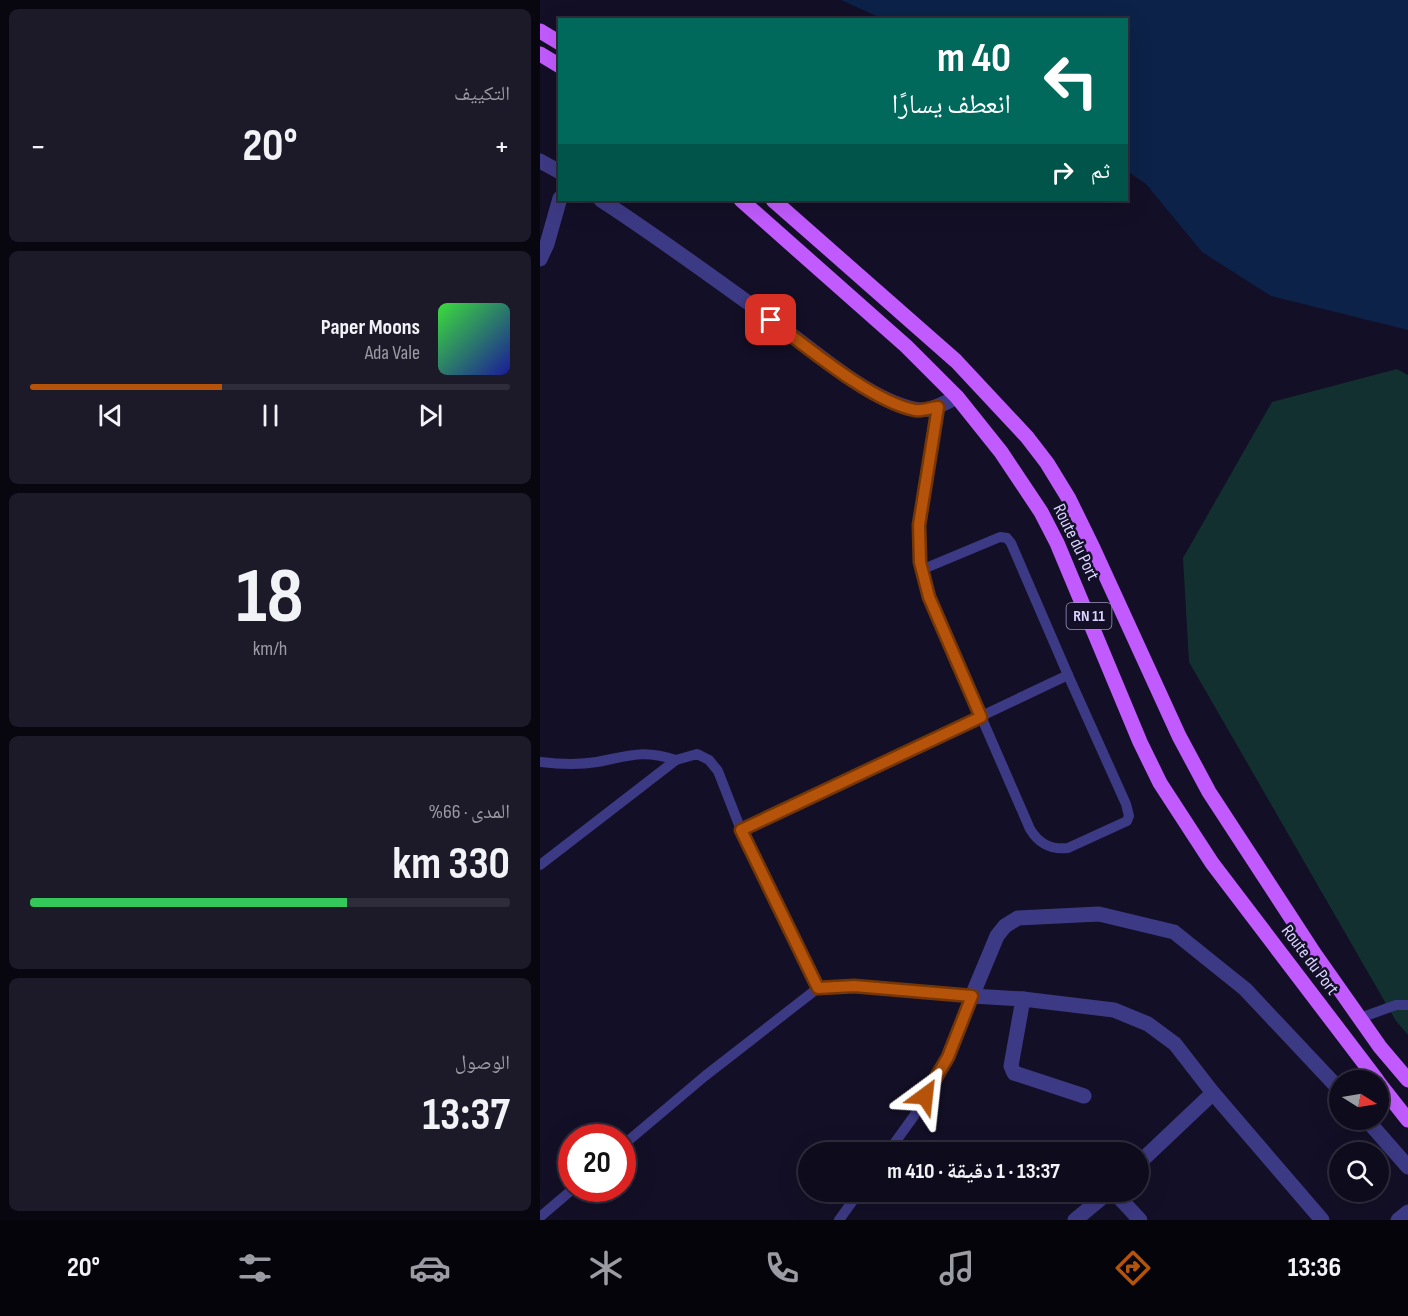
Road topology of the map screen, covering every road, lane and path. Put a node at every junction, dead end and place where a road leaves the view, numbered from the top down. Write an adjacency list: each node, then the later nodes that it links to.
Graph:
1 (540, 31): 2 (main road)
2 (558, 42)
3 (540, 54): 4 (main road)
4 (558, 65)
5 (540, 160): 6 (street)
6 (558, 171)
7 (559, 201): 11 (street)
8 (603, 201): 13 (street)
9 (742, 201): 12 (main road, Route du Port / RN 11)
10 (773, 201): 25 (main road, Route du Port / RN 11)
11 (540, 259)
12 (957, 397): 13 (street); 26 (main road, Route du Port / RN 11)
13 (938, 407): 14 (lane)
14 (921, 570): 15 (lane); 16 (lane)
15 (1068, 675): 16 (lane); 16 (lane)
16 (981, 717): 19 (lane)
17 (676, 760): 18 (lane); 19 (lane); 20 (lane)
18 (540, 762)
19 (741, 830): 21 (lane)
20 (540, 865)
21 (818, 988): 22 (lane); 34 (lane)
22 (972, 996): 23 (street); 27 (street); 35 (lane)
23 (1023, 999): 29 (street); 31 (street)
24 (1408, 1005): 25 (lane)
25 (1360, 1018): 28 (main road, Route du Port / RN 11)
26 (1370, 1070)
27 (1329, 1078)
28 (1408, 1080)
29 (1213, 1093): 36 (street); 47 (street)
30 (1389, 1095): 32 (main road, Route du Port / RN 11)
31 (1084, 1096)
32 (1408, 1120)
33 (1376, 1130): 37 (street)
34 (636, 1134)
35 (895, 1142)
36 (1149, 1154)
37 (1408, 1167)
38 (558, 1202): 43 (lane)
39 (852, 1202): 44 (lane)
40 (1097, 1202): 45 (street)
41 (1122, 1202): 46 (street)
42 (1408, 1212): 48 (street)
43 (540, 1217)
44 (839, 1220)
45 (1075, 1220)
46 (1140, 1220)
47 (1322, 1220)
48 (1398, 1220)

